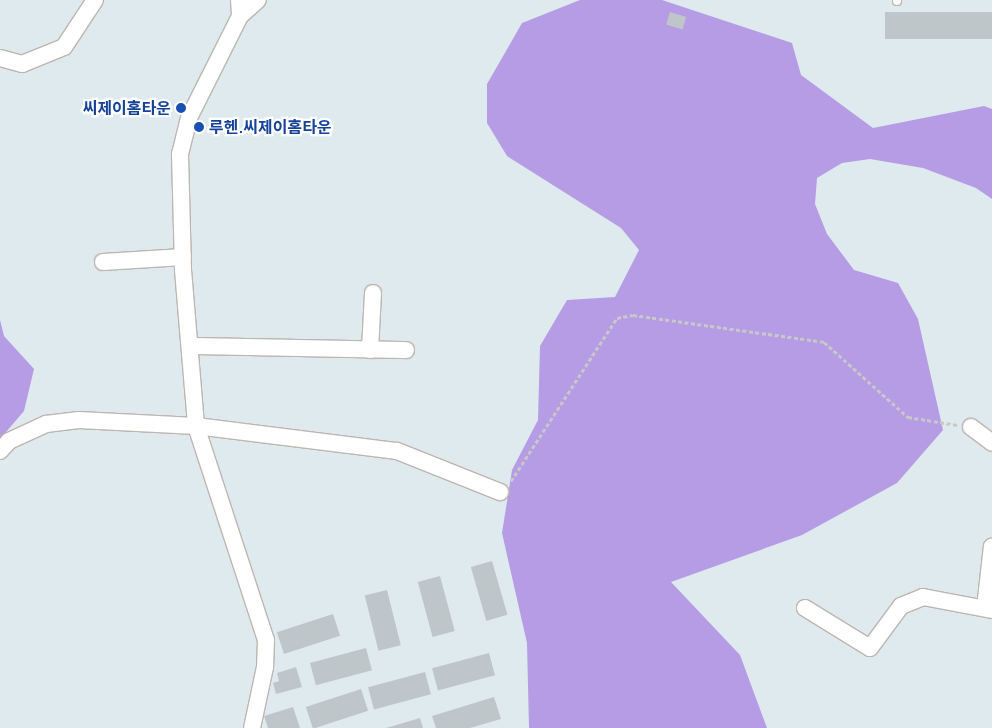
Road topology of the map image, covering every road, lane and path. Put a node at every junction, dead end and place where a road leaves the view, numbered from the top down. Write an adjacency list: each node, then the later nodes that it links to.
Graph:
1 (95, 0): 4 (street)
2 (258, 0): 3 (street)
3 (240, 8): 5 (street)
4 (0, 58)
5 (182, 257): 6 (street); 8 (street)
6 (103, 262)
7 (373, 293): 9 (street)
8 (191, 346): 9 (street); 11 (street)
9 (370, 350): 10 (street)
10 (406, 350)
11 (196, 426): 14 (street); 15 (street); 19 (street)
12 (971, 427): 13 (street); 15 (path)
13 (992, 443)
14 (0, 451)
15 (500, 492)
16 (992, 546): 18 (street)
17 (805, 608): 18 (street)
18 (988, 609)
19 (252, 728)

